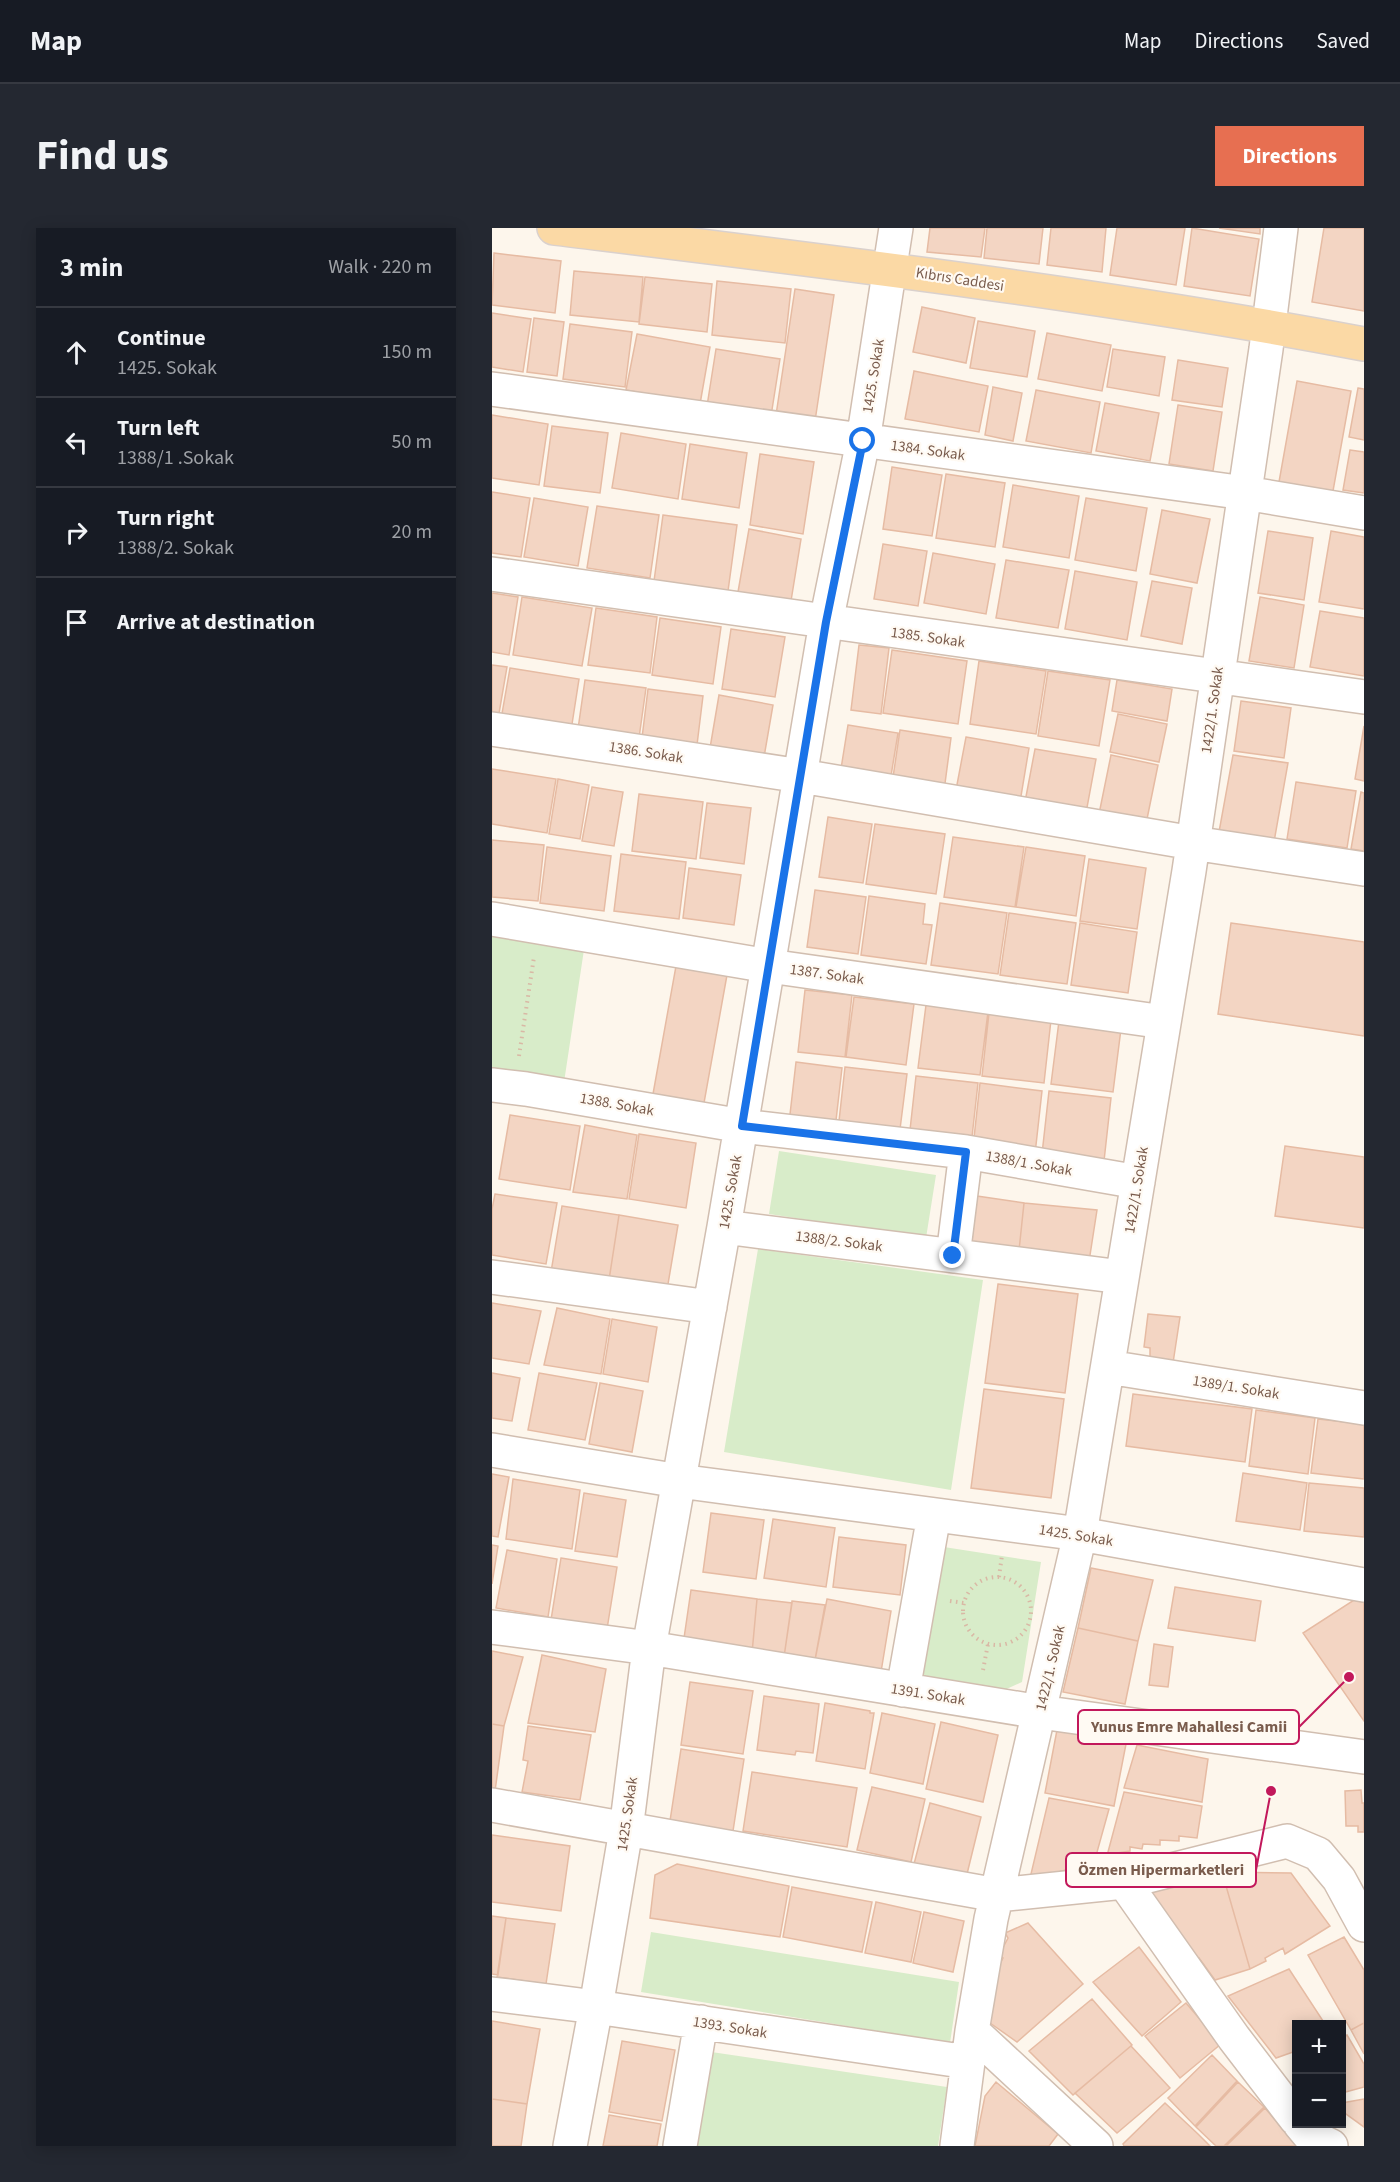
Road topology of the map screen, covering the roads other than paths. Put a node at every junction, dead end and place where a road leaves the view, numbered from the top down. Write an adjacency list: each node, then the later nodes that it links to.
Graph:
1 (554, 228): 4 (main road, Kıbrıs Caddesi)
2 (896, 228): 4 (street, 1425. Sokak)
3 (1281, 228): 5 (street, 1422/1. Sokak)
4 (890, 268): 5 (main road, Kıbrıs Caddesi); 8 (street, 1425. Sokak)
5 (1269, 326): 6 (main road, Kıbrıs Caddesi); 9 (street, 1422/1. Sokak)
6 (1364, 344)
7 (492, 389): 8 (street, 1384. Sokak)
8 (863, 441): 9 (street, 1384. Sokak); 12 (street, 1425. Sokak)
9 (1245, 493): 10 (street, 1384. Sokak); 13 (street, 1422/1. Sokak)
10 (1364, 513)
11 (492, 574): 12 (street, 1385. Sokak)
12 (826, 622): 13 (street, 1385. Sokak); 16 (street, 1425. Sokak)
13 (1217, 677): 14 (street, 1385. Sokak); 17 (street, 1422/1. Sokak)
14 (1364, 697)
15 (492, 729): 16 (street, 1386. Sokak)
16 (801, 776): 17 (street, 1386. Sokak); 20 (street, 1425. Sokak)
17 (1193, 843): 18 (street, 1386. Sokak); 21 (street, 1422/1. Sokak)
18 (1364, 869)
19 (492, 919): 20 (street, 1387. Sokak)
20 (769, 966): 21 (street, 1387. Sokak); 23 (street, 1425. Sokak)
21 (1164, 1022): 25 (street, 1422/1. Sokak)
22 (503, 1086): 23 (street, 1388. Sokak)
23 (742, 1126): 24 (street, 1388/1 .Sokak); 26 (street, 1425. Sokak)
24 (966, 1152): 25 (street, 1388/1 .Sokak); 27 (street)
25 (1138, 1182): 29 (street, 1422/1. Sokak)
26 (724, 1227): 27 (street, 1388/2. Sokak); 30 (street, 1425. Sokak)
27 (953, 1256): 29 (street, 1388/2. Sokak)
28 (492, 1277): 30 (street)
29 (1122, 1277): 31 (street, 1422/1. Sokak)
30 (710, 1307): 34 (street, 1425. Sokak)
31 (1108, 1367): 32 (street, 1389/1. Sokak); 36 (street, 1422/1. Sokak)
32 (1364, 1407)
33 (492, 1450): 34 (street, 1425. Sokak)
34 (679, 1481): 35 (street, 1425. Sokak); 39 (street, 1425. Sokak)
35 (934, 1515): 36 (street, 1425. Sokak); 40 (street)
36 (1080, 1534): 37 (street, 1425. Sokak); 41 (street, 1422/1. Sokak)
37 (1364, 1585)
38 (492, 1627): 39 (street, 1391. Sokak)
39 (649, 1648): 40 (street, 1391. Sokak); 44 (street, 1425. Sokak)
40 (903, 1690): 41 (street, 1391. Sokak)
41 (1040, 1712): 42 (street, 1391. Sokak); 47 (street, 1422/1. Sokak)
42 (1364, 1757)
43 (492, 1805): 44 (street)
44 (626, 1830): 47 (street); 50 (street, 1425. Sokak)
45 (1352, 1874): 46 (street); 48 (street)
46 (1124, 1882): 47 (street); 53 (street)
47 (997, 1895): 52 (street, 1422/1. Sokak)
48 (1364, 1925)
49 (492, 1994): 50 (street, 1393. Sokak)
50 (596, 2007): 51 (street, 1393. Sokak); 55 (street, 1425. Sokak)
51 (701, 2022): 52 (street, 1393. Sokak); 56 (street)
52 (970, 2047): 57 (street, 1422/1. Sokak); 58 (street)
53 (1292, 2114)
54 (1303, 2128): 59 (street)
55 (570, 2146)
56 (680, 2146)
57 (957, 2146)
58 (1096, 2146)
59 (1331, 2146)

